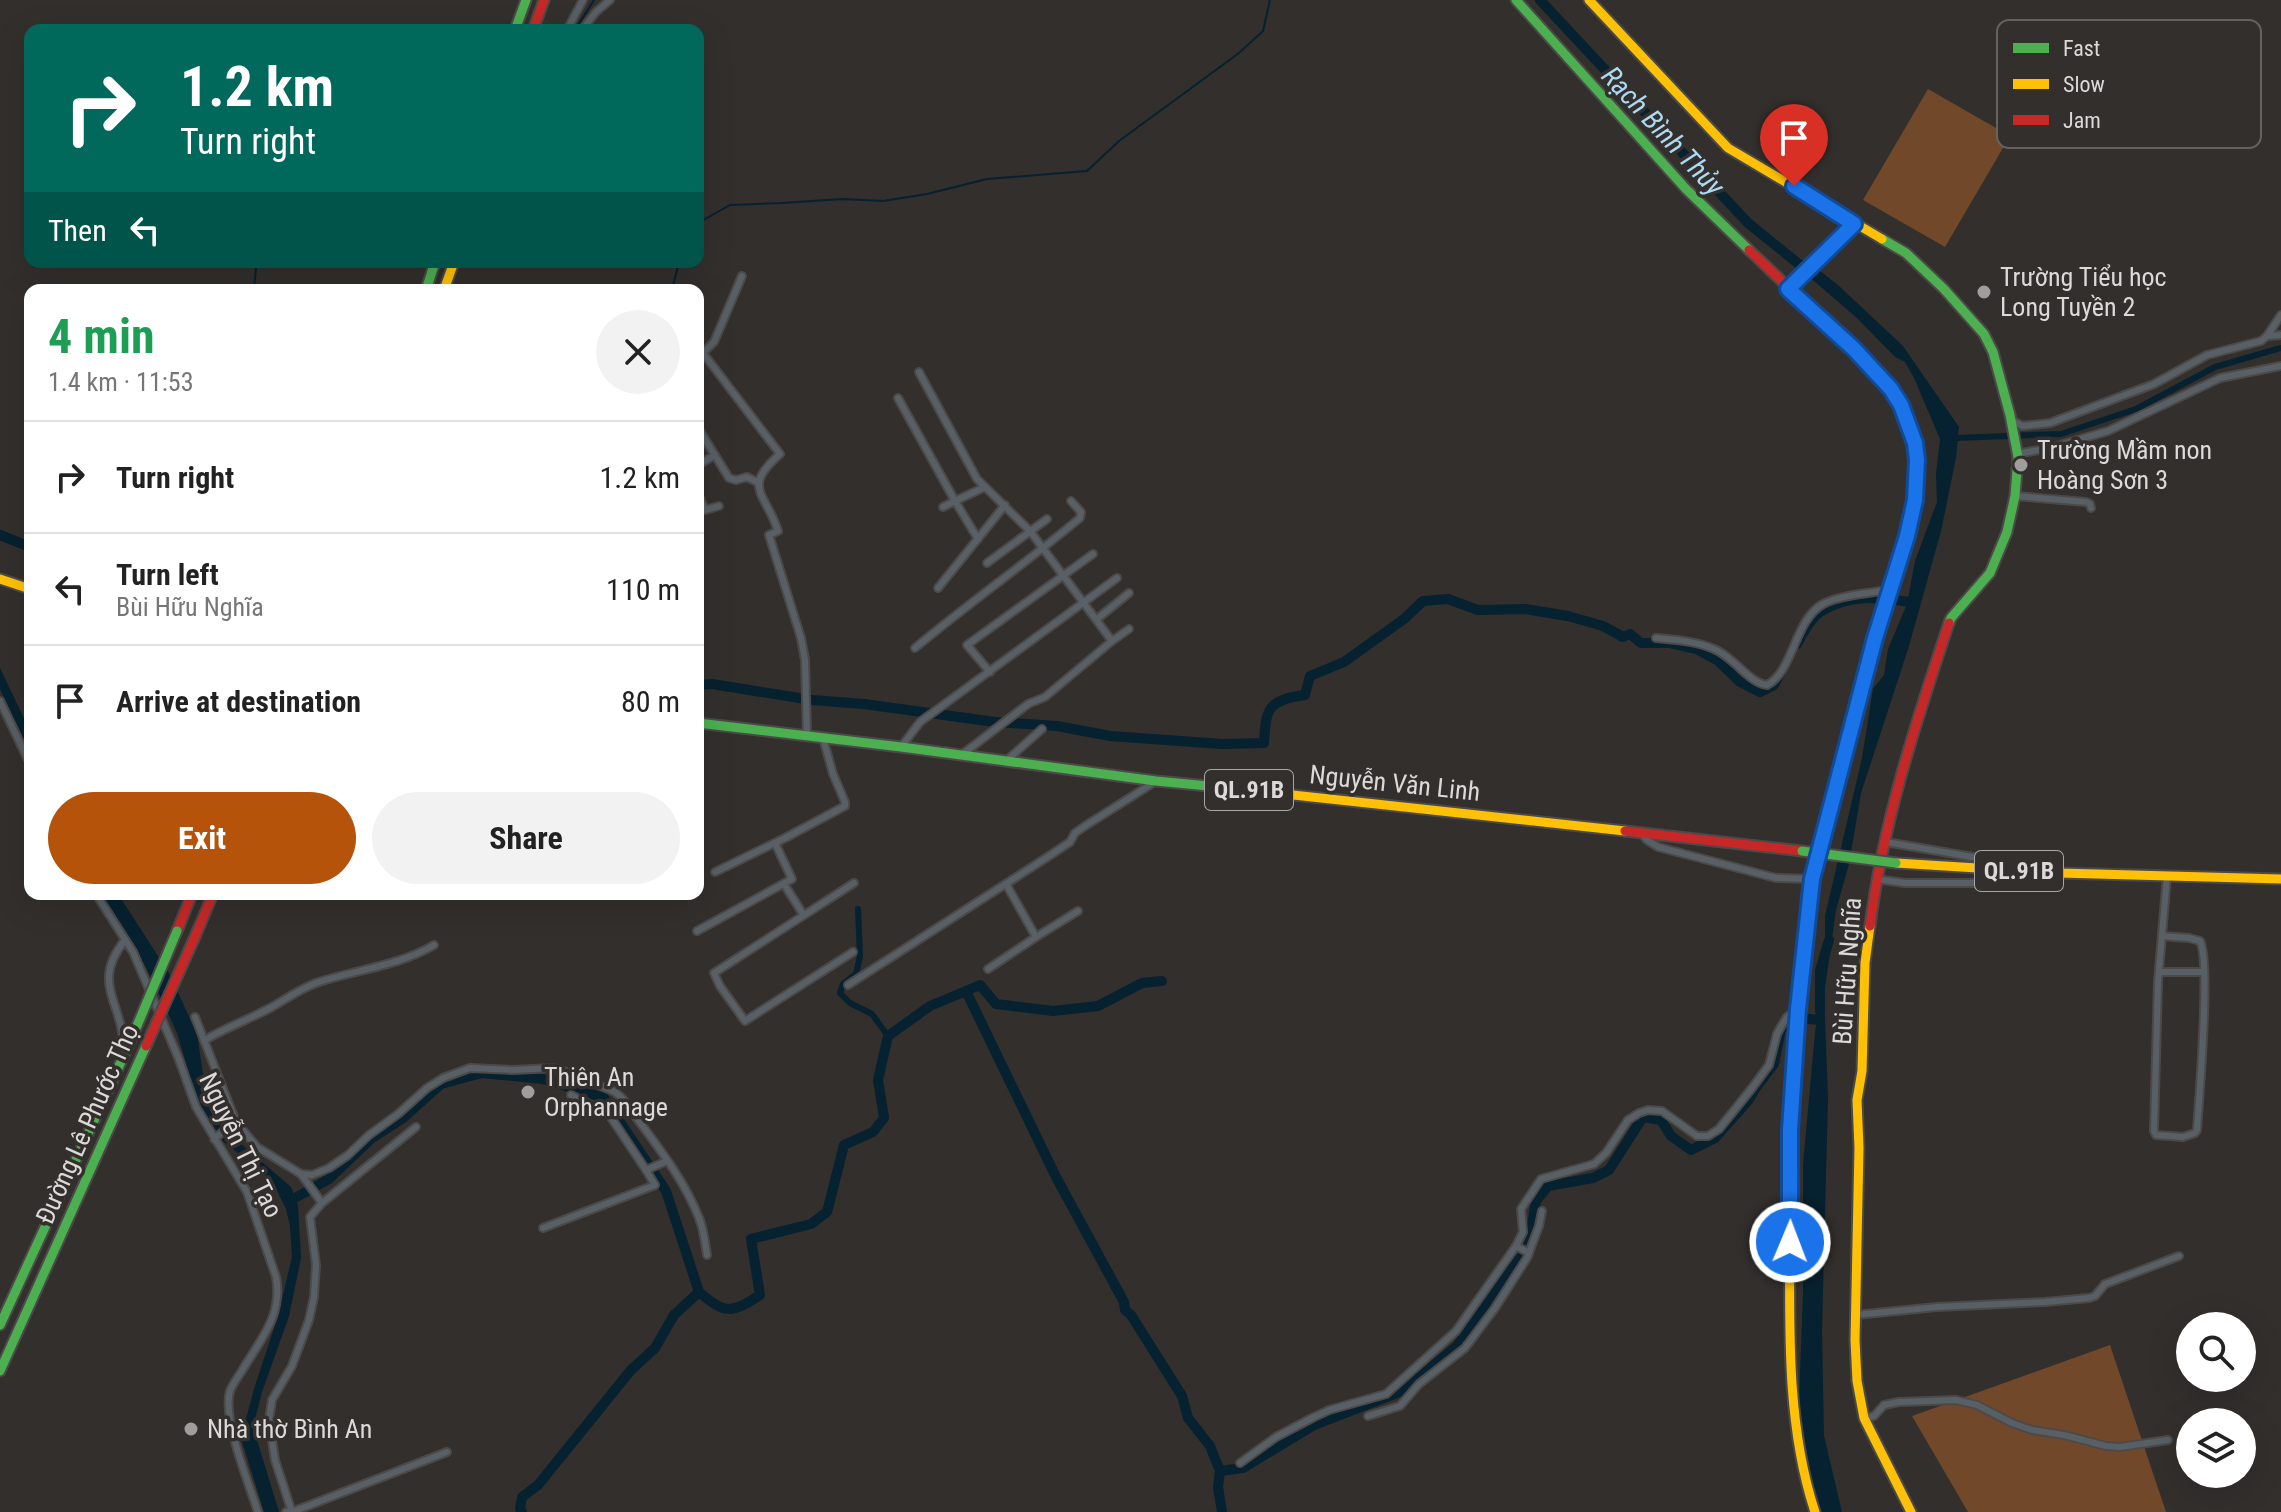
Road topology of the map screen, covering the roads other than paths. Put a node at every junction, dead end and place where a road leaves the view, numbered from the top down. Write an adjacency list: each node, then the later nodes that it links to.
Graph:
1 (526, 0): 7 (main road)
2 (544, 0): 8 (main road)
3 (583, 0): 9 (street)
4 (610, 0): 10 (street)
5 (1516, 0): 13 (main road)
6 (1589, 0): 11 (main road)
7 (517, 24)
8 (535, 24)
9 (570, 24)
10 (587, 24)
11 (1854, 224): 13 (street); 22 (main road)
12 (742, 276): 17 (street)
13 (1788, 289): 48 (main road)
14 (2281, 315): 15 (street)
15 (2267, 336): 16 (street); 22 (street)
16 (2279, 336)
17 (704, 350)
18 (704, 357): 27 (street)
19 (2281, 366): 24 (street)
20 (919, 372): 28 (street)
21 (898, 398): 30 (street)
22 (2011, 420): 24 (main road, Bùi Hữu Nghĩa)
23 (704, 438): 25 (street)
24 (2017, 454): 29 (main road, Bùi Hữu Nghĩa)
25 (715, 455): 26 (street); 27 (street)
26 (704, 461)
27 (757, 482): 60 (street)
28 (985, 487): 30 (street); 32 (street)
29 (2015, 496): 36 (street); 68 (main road, Bùi Hữu Nghĩa)
30 (955, 501): 34 (street); 39 (street)
31 (1071, 501): 40 (street)
32 (1005, 505): 38 (street); 39 (street)
33 (719, 506): 35 (street)
34 (943, 507)
35 (704, 508)
36 (2091, 508)
37 (1047, 519): 38 (street)
38 (1030, 531): 40 (street); 42 (street)
39 (978, 539): 47 (street)
40 (1043, 548): 43 (street); 55 (street)
41 (1093, 554): 43 (street)
42 (987, 563)
43 (1063, 575): 50 (street); 56 (street)
44 (1117, 578): 50 (street)
45 (0, 579): 46 (main road)
46 (24, 587)
47 (938, 588)
48 (1891, 590): 53 (street); 73 (main road)
49 (1129, 593): 51 (street)
50 (1085, 602): 51 (street); 56 (street)
51 (1097, 619): 54 (street)
52 (1129, 629): 54 (street)
53 (1656, 638)
54 (1112, 641): 64 (street)
55 (915, 648)
56 (990, 672): 62 (street)
57 (0, 701): 63 (street)
58 (704, 724): 60 (main road, Nguyễn Văn Linh / QL.91B)
59 (1042, 729): 65 (street)
60 (807, 736): 61 (main road, Nguyễn Văn Linh / QL.91B)
61 (823, 738): 62 (main road, Nguyễn Văn Linh / QL.91B); 69 (street)
62 (901, 747): 64 (main road, Nguyễn Văn Linh / QL.91B)
63 (24, 751)
64 (961, 756): 65 (main road, Nguyễn Văn Linh / QL.91B)
65 (1005, 761): 66 (main road, Nguyễn Văn Linh / QL.91B)
66 (1156, 781): 67 (main road, Nguyễn Văn Linh / QL.91B); 78 (street)
67 (1642, 834): 71 (main road, Nguyễn Văn Linh / QL.91B, bridge); 73 (street)
68 (1886, 842): 71 (street); 74 (main road, Bùi Hữu Nghĩa)
69 (775, 843): 70 (street); 77 (street)
70 (715, 872)
71 (2059, 873): 72 (main road, QL.91B); 74 (street)
72 (2167, 876): 75 (main road, QL.91B); 85 (street)
73 (1812, 879): 94 (main road)
74 (1876, 879): 114 (main road, Bùi Hữu Nghĩa)
75 (2281, 879)
76 (854, 883): 83 (street)
77 (784, 884): 83 (street); 84 (street)
78 (1006, 884): 86 (street); 93 (street)
79 (100, 900): 87 (street, Nguyễn Thị Tạo)
80 (190, 900): 97 (main road, Đường Lê Phước Thọ, bridge)
81 (210, 900): 102 (main road, Đường Lê Phước Thọ, bridge)
82 (1078, 911): 86 (street)
83 (803, 914): 89 (street)
84 (697, 931)
85 (2162, 936): 91 (street); 92 (street)
86 (1036, 937): 90 (street)
87 (125, 940): 97 (street); 103 (street, Nguyễn Thị Tạo)
88 (434, 945): 96 (street)
89 (853, 952)
90 (988, 969)
91 (2159, 972): 92 (street); 92 (street)
92 (2204, 972)
93 (848, 985)
94 (1798, 1016): 110 (street); 124 (main road)
95 (195, 1017): 96 (street)
96 (205, 1040): 106 (street)
97 (123, 1058): 99 (main road, Đường Lê Phước Thọ)
98 (571, 1095): 105 (street)
99 (94, 1121): 102 (main road); 115 (main road, Đường Lê Phước Thọ)
100 (230, 1126): 103 (street)
101 (416, 1127): 107 (street)
102 (111, 1129): 116 (main road, Đường Lê Phước Thọ)
103 (215, 1138): 122 (street, Nguyễn Thị Tạo)
104 (665, 1162): 105 (street); 106 (street); 112 (street)
105 (648, 1170): 109 (street)
106 (303, 1176): 107 (street)
107 (320, 1201): 123 (street)
108 (1542, 1211): 111 (street)
109 (543, 1228)
110 (1517, 1247): 111 (street); 121 (street)
111 (1529, 1253): 117 (street)
112 (707, 1255)
113 (2179, 1256): 114 (street)
114 (1855, 1315): 118 (main road, Bùi Hữu Nghĩa)
115 (0, 1325)
116 (0, 1371)
117 (1368, 1416)
118 (1864, 1418): 119 (street); 125 (main road, Bùi Hữu Nghĩa)
119 (2168, 1440)
120 (447, 1452): 123 (street)
121 (1240, 1463)
122 (258, 1512)
123 (289, 1512)
124 (1815, 1512)
125 (1911, 1512)

